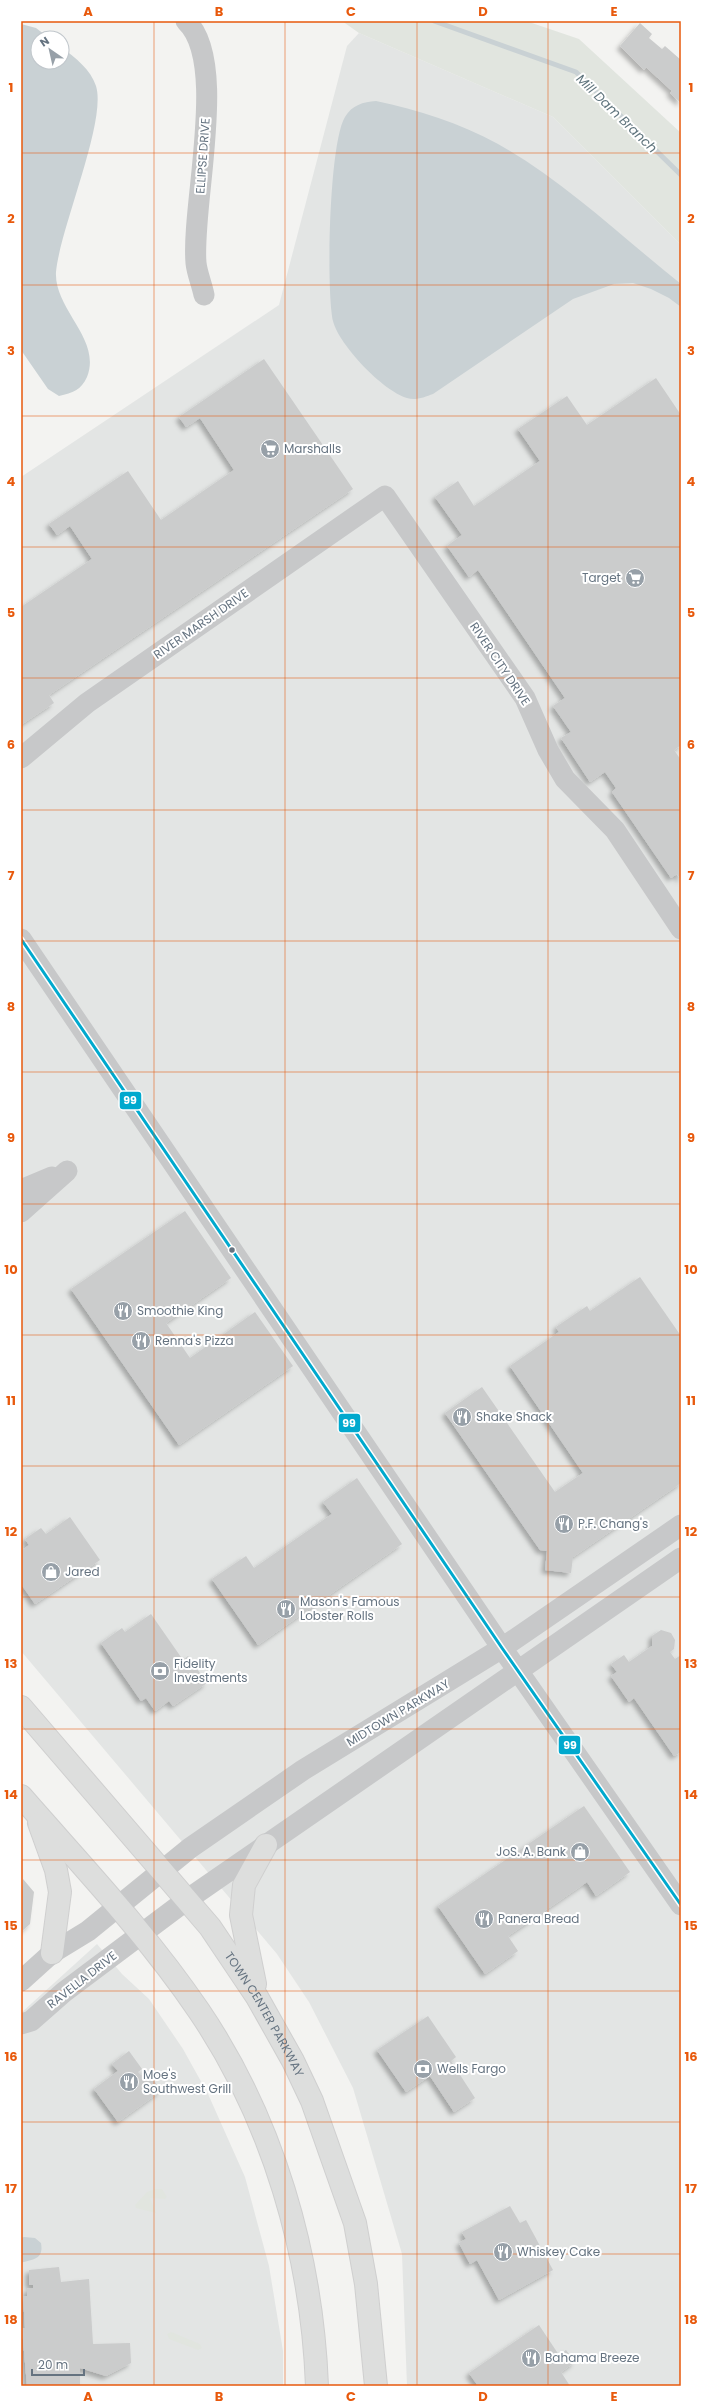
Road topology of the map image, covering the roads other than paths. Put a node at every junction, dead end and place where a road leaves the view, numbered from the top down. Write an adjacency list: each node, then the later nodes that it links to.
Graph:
1 (186, 21): 2 (street, ELLIPSE DRIVE)
2 (204, 295)
3 (385, 496): 4 (street, RIVER MARSH DRIVE); 5 (street, RIVER CITY DRIVE)
4 (21, 758)
5 (681, 929)
6 (21, 939): 11 (street)
7 (21, 1190): 8 (street)
8 (21, 1212)
9 (681, 1525): 11 (street, MIDTOWN PARKWAY)
10 (681, 1558): 12 (street)
11 (502, 1648): 12 (street); 16 (street, MIDTOWN PARKWAY)
12 (517, 1671): 15 (street); 18 (street)
13 (21, 1707): 16 (main road, TOWN CENTER PARKWAY)
14 (28, 1803): 19 (main road); 21 (main road)
15 (266, 1845): 17 (street); 23 (main road)
16 (161, 1869): 17 (main road, TOWN CENTER PARKWAY); 19 (street, MIDTOWN PARKWAY)
17 (188, 1899): 20 (street); 23 (main road, TOWN CENTER PARKWAY)
18 (681, 1905)
19 (118, 1906): 20 (main road); 21 (street)
20 (142, 1934): 24 (street, RAVELLA DRIVE); 25 (main road)
21 (52, 1953): 22 (street)
22 (21, 1981)
23 (257, 1997): 26 (main road, TOWN CENTER PARKWAY)
24 (21, 2024)
25 (317, 2386)
26 (376, 2386)

